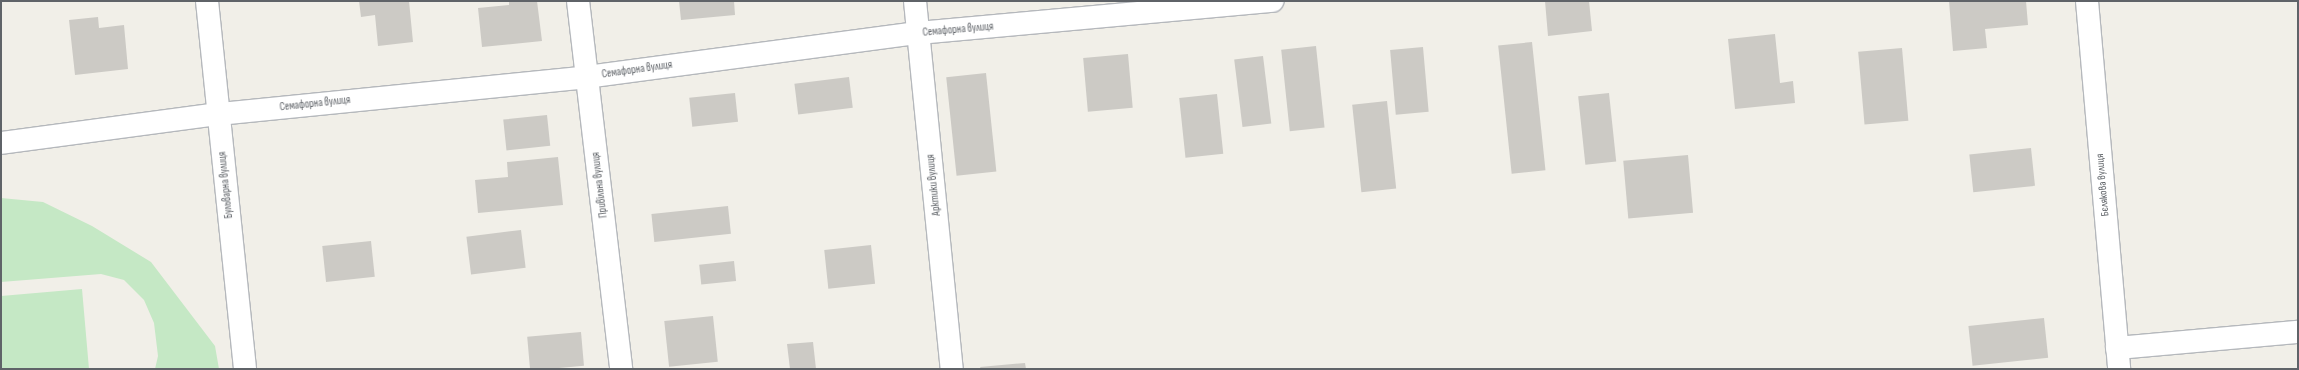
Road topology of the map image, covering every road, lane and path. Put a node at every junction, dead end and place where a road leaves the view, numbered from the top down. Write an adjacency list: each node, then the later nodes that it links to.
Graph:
1 (207, 1): 8 (street, Бульварна вулиця)
2 (578, 1): 7 (street, Привільна вулиця)
3 (915, 1): 6 (street, Арктики вулиця)
4 (1273, 1): 6 (street, Семафорна вулиця)
5 (2087, 1): 11 (street, Бєлякова вулиця)
6 (918, 33): 7 (street, Семафорна вулиця); 14 (street, Арктики вулиця)
7 (587, 77): 8 (street, Семафорна вулиця); 13 (street, Привільна вулиця)
8 (219, 114): 9 (street, Семафорна вулиця); 12 (street, Бульварна вулиця)
9 (1, 143)
10 (2298, 332): 11 (street)
11 (2117, 348): 15 (street, Бєлякова вулиця)
12 (245, 369)
13 (621, 369)
14 (952, 369)
15 (2119, 369)

